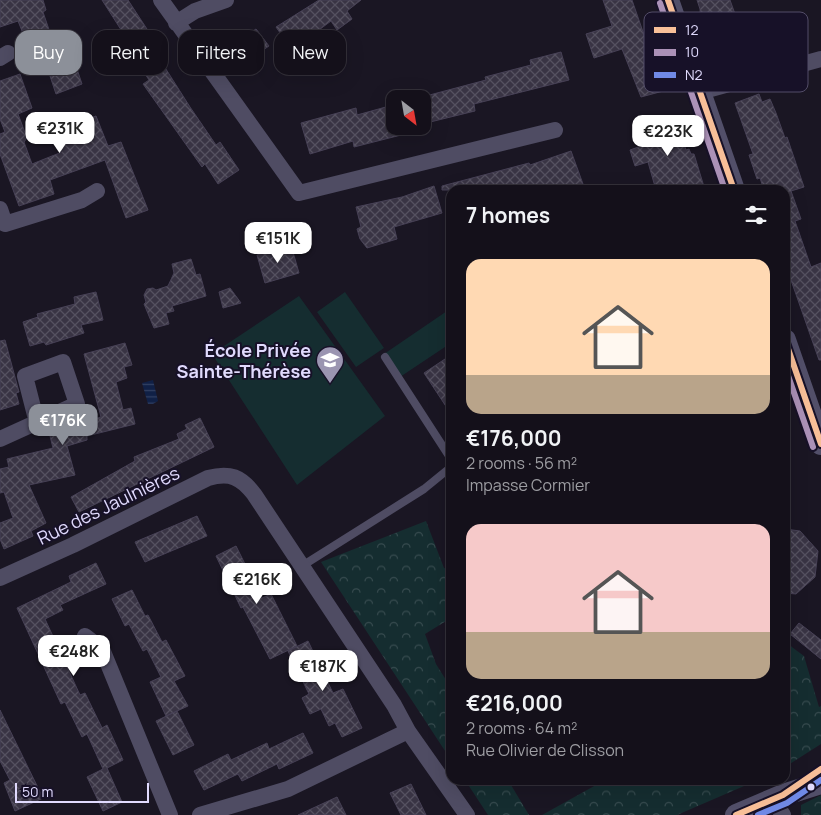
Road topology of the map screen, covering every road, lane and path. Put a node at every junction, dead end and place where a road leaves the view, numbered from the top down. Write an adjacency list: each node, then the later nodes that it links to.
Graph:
1 (161, 0): 5 (street)
2 (226, 0): 5 (street)
3 (668, 0): 4 (main road)
4 (672, 12)
5 (176, 23): 9 (street)
6 (821, 59): 7 (street)
7 (808, 63)
8 (700, 92): 10 (main road)
9 (555, 130)
10 (732, 185)
11 (98, 191): 12 (street)
12 (0, 209)
13 (790, 354): 17 (main road)
14 (385, 357): 18 (lane)
15 (37, 423): 16 (street)
16 (0, 439)
17 (821, 444)
18 (446, 451)
19 (446, 471): 20 (lane)
20 (302, 566): 21 (street, Rue des Jaulnières); 23 (street)
21 (0, 578)
22 (85, 636): 28 (street)
23 (408, 731): 29 (street); 30 (street)
24 (821, 768): 26 (main road)
25 (821, 783): 26 (main road)
26 (780, 803): 27 (main road)
27 (747, 813)
28 (170, 815)
29 (200, 815)
30 (467, 815)

